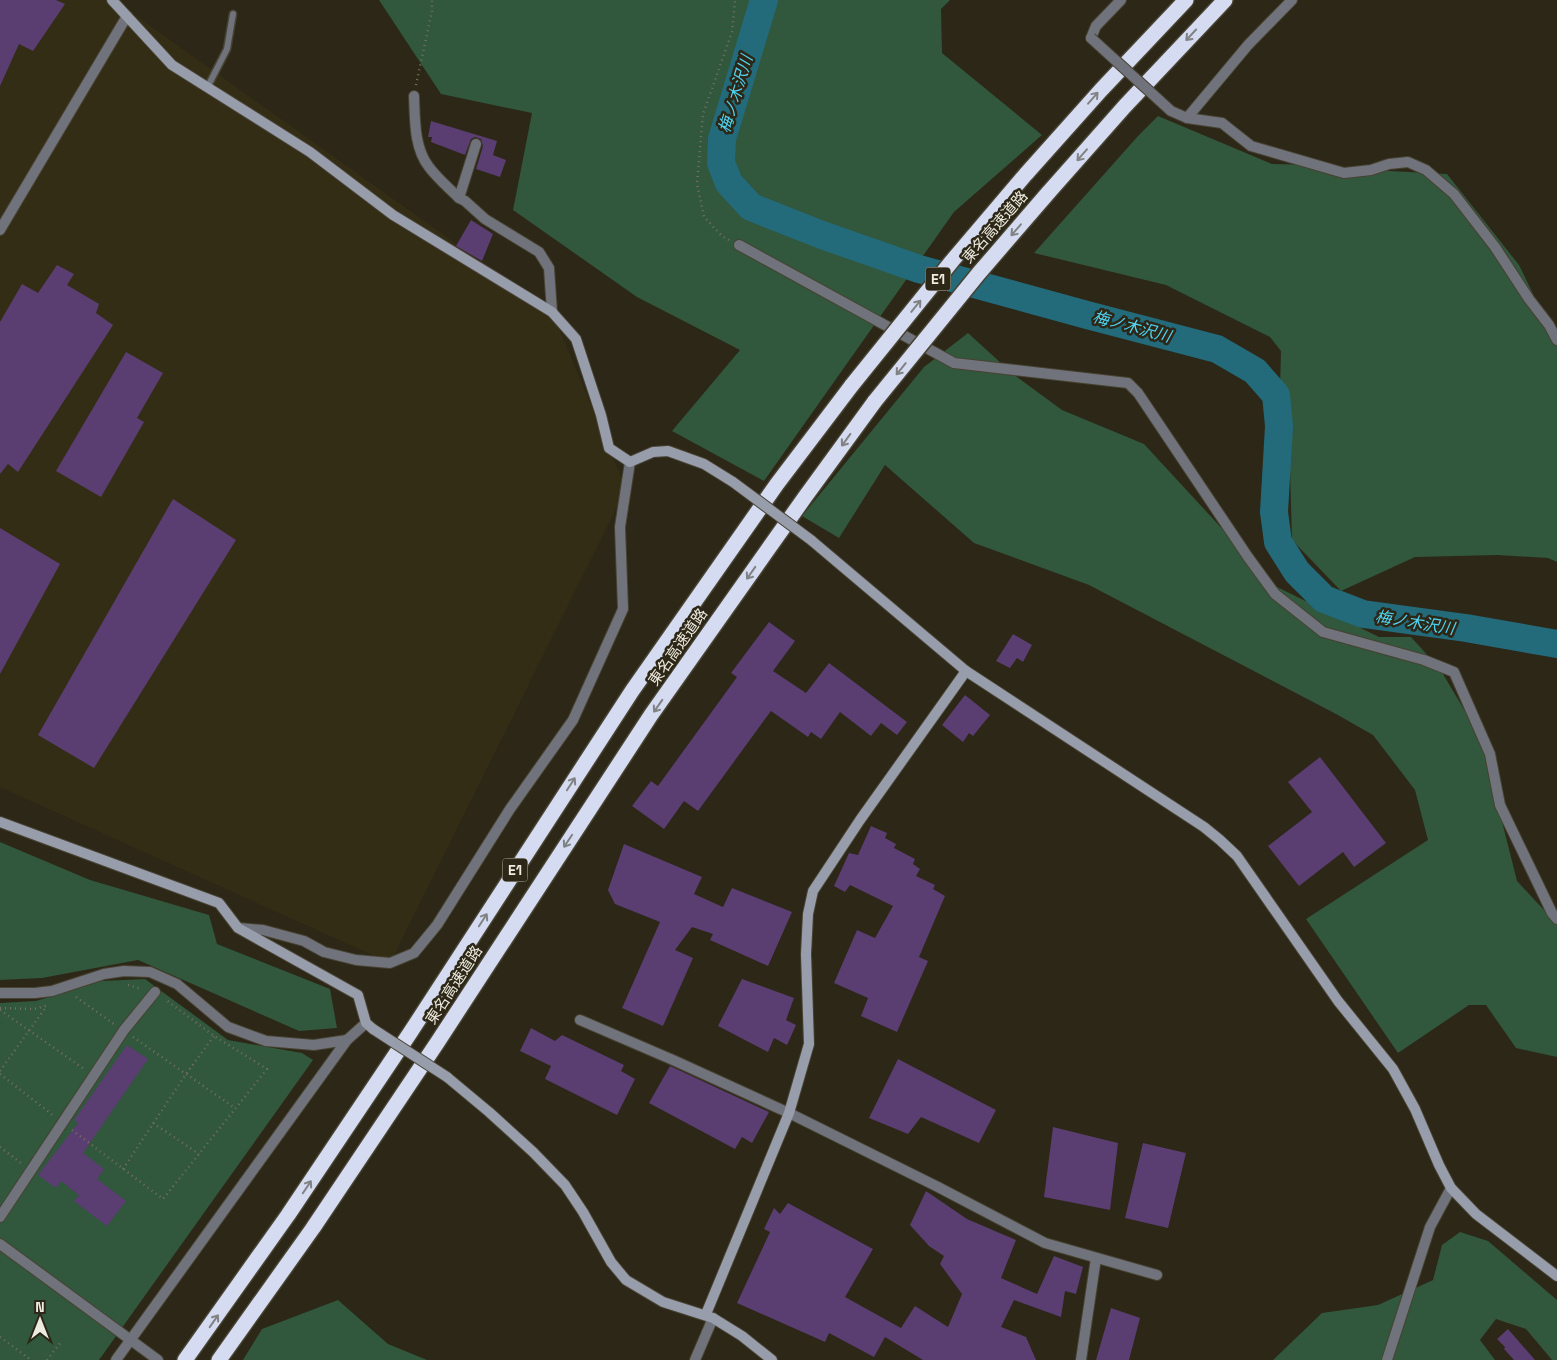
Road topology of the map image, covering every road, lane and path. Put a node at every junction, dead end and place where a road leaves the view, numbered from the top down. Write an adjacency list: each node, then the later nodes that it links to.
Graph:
1 (113, 0): 9 (street)
2 (432, 0): 11 (path)
3 (736, 0): 16 (path)
4 (1121, 0): 12 (street, bridge)
5 (1186, 0): 64 (highway, 東名高速道路 / E1, one-way to 5, bridge)
6 (1225, 0): 65 (highway, 東名高速道路 / E1, one-way to 65, bridge)
7 (1292, 0): 12 (street)
8 (233, 14): 10 (lane)
9 (127, 16): 10 (street); 15 (street)
10 (208, 88): 17 (street)
11 (414, 96): 14 (street)
12 (1187, 118): 18 (street)
13 (476, 144): 14 (street)
14 (459, 198): 17 (street)
15 (0, 230)
16 (739, 245): 22 (street)
17 (552, 312): 19 (street)
18 (1557, 340)
19 (630, 462): 20 (street, bridge); 23 (street)
20 (966, 671): 43 (street); 50 (street)
21 (0, 822): 23 (street)
22 (1557, 919)
23 (238, 928): 34 (street)
24 (122, 983): 25 (path)
25 (155, 992): 36 (street); 37 (path)
26 (0, 993): 38 (street)
27 (86, 994): 28 (path)
28 (76, 998): 29 (path); 36 (path)
29 (71, 999)
30 (56, 1003): 31 (path)
31 (47, 1006): 32 (path); 35 (path)
32 (0, 1009): 35 (path)
33 (580, 1020): 43 (street)
34 (370, 1026): 38 (street); 56 (street, bridge)
35 (29, 1030): 39 (path); 41 (path)
36 (124, 1030): 40 (path); 41 (street)
37 (214, 1036): 40 (path); 42 (path)
38 (348, 1040): 58 (street)
39 (0, 1072): 44 (path)
40 (186, 1074): 42 (path); 45 (path)
41 (94, 1076): 44 (street)
42 (236, 1109): 47 (path)
43 (789, 1114): 53 (street); 56 (street)
44 (63, 1123): 48 (path); 49 (street)
45 (154, 1123): 47 (path); 48 (path)
46 (0, 1147): 49 (path)
47 (199, 1154): 48 (path)
48 (123, 1169)
49 (31, 1171): 51 (street)
50 (1452, 1188): 55 (street); 69 (street)
51 (0, 1217)
52 (0, 1244): 58 (street)
53 (1096, 1258): 54 (street); 68 (street)
54 (1157, 1275)
55 (1557, 1276)
56 (710, 1316): 66 (street); 67 (street)
57 (0, 1337): 60 (path)
58 (131, 1340): 62 (street); 63 (street)
59 (62, 1342): 61 (path)
60 (31, 1360)
61 (47, 1360)
62 (116, 1360)
63 (158, 1360)
64 (185, 1360)
65 (219, 1360)
66 (695, 1360)
67 (772, 1360)
68 (1081, 1360)
69 (1387, 1360)

